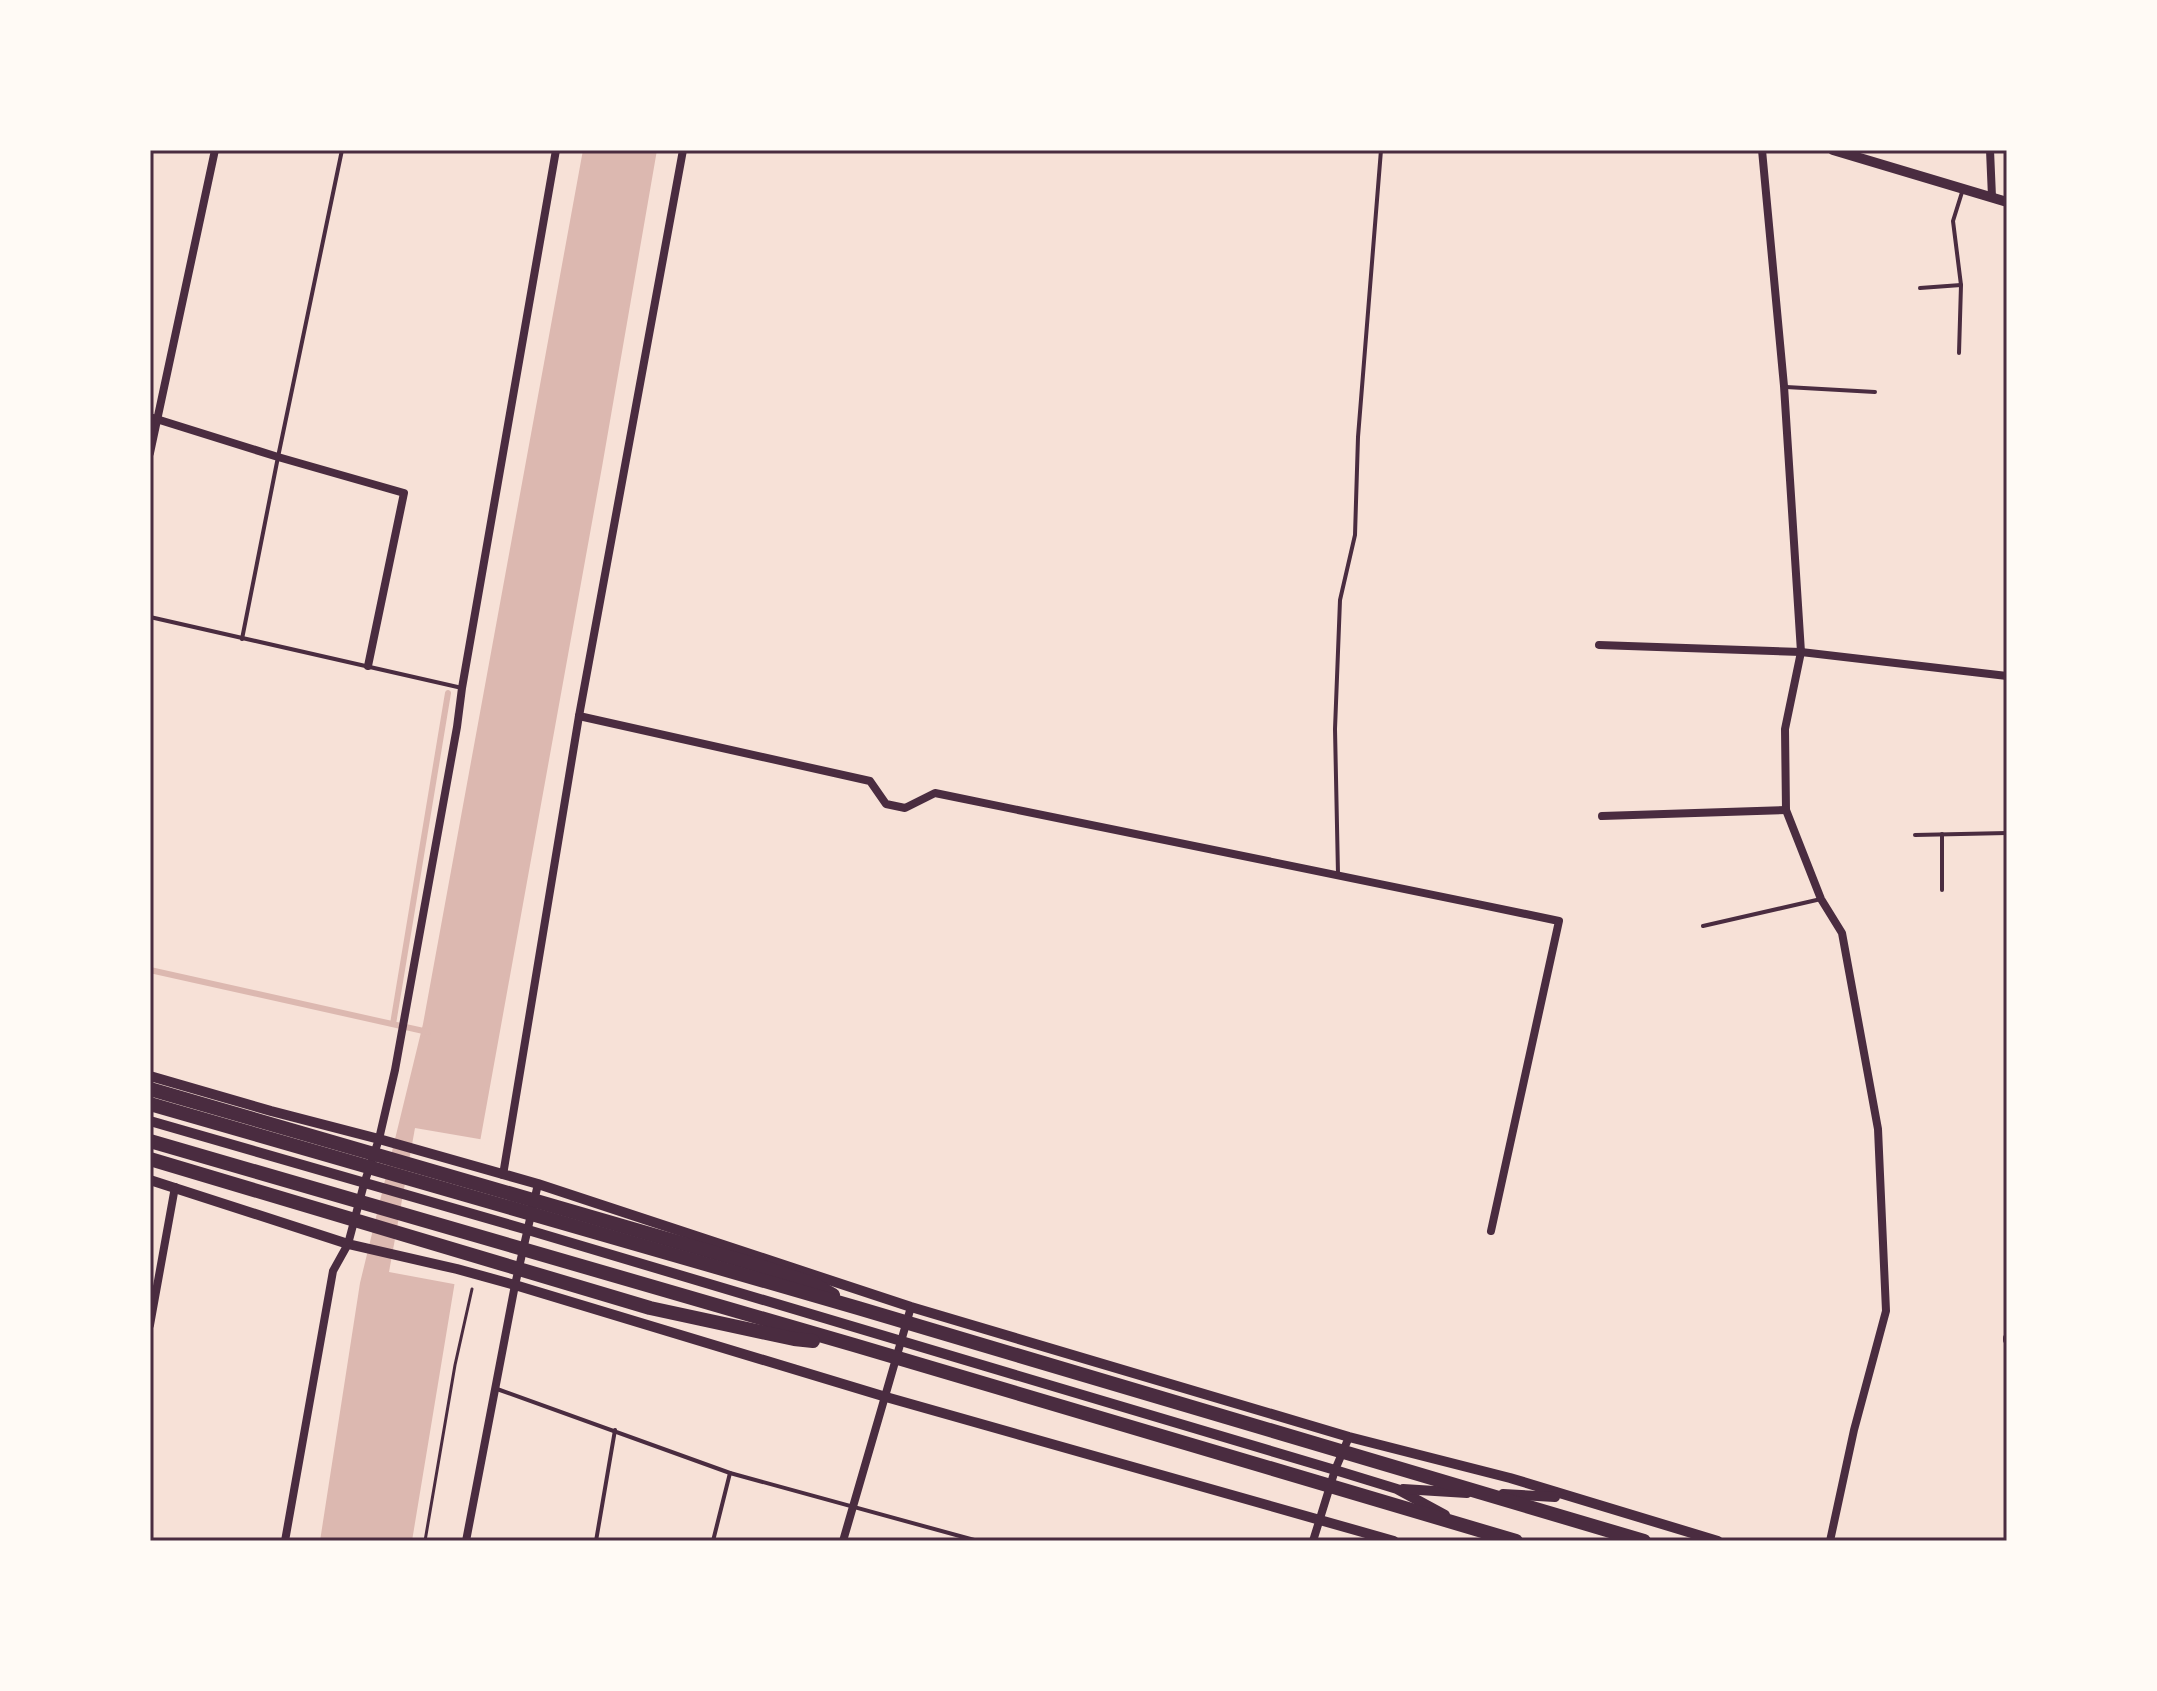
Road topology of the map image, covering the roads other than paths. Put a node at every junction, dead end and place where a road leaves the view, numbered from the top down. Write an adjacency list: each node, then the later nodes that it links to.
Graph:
1 (215, 150): 17 (street)
2 (342, 150): 19 (lane)
3 (556, 150): 26 (street)
4 (683, 150): 27 (street)
5 (1381, 150): 33 (lane)
6 (1762, 150): 15 (street)
7 (1833, 150): 9 (street)
8 (1990, 150): 10 (street)
9 (1963, 189): 10 (street); 12 (lane)
10 (1992, 197): 11 (street)
11 (2007, 202)
12 (1961, 285): 13 (lane); 14 (lane)
13 (1920, 288)
14 (1959, 353)
15 (1784, 386): 16 (lane); 23 (street)
16 (1875, 392)
17 (154, 418): 18 (street); 19 (street)
18 (150, 453)
19 (278, 457): 21 (lane); 24 (street)
20 (150, 617): 21 (lane)
21 (242, 639): 24 (lane)
22 (1599, 645): 23 (street)
23 (1801, 652): 25 (street); 28 (street)
24 (368, 666): 26 (lane)
25 (2007, 676)
26 (462, 688): 41 (street)
27 (579, 716): 33 (street); 44 (street)
28 (1786, 810): 29 (street); 35 (street)
29 (1602, 816)
30 (2007, 833): 31 (lane)
31 (1942, 834): 32 (lane); 34 (lane)
32 (1915, 835)
33 (1338, 874): 50 (street)
34 (1942, 890)
35 (1821, 899): 36 (lane); 81 (street)
36 (1703, 926)
37 (150, 1076): 41 (street)
38 (150, 1089): 55 (highway)
39 (150, 1104): 55 (highway)
40 (150, 1121): 46 (street)
41 (379, 1139): 44 (street); 46 (street)
42 (150, 1141): 58 (highway)
43 (150, 1159): 58 (highway)
44 (503, 1175): 47 (street)
45 (150, 1180): 48 (street)
46 (364, 1184): 49 (street); 51 (street)
47 (538, 1184): 49 (street); 53 (street)
48 (175, 1187): 51 (street); 54 (street)
49 (528, 1230): 52 (street); 57 (street)
50 (1491, 1231)
51 (348, 1244): 52 (street); 69 (street)
52 (515, 1285): 59 (street); 60 (street)
53 (911, 1307): 57 (street); 62 (street)
54 (151, 1308): 56 (street)
55 (858, 1308): 79 (highway)
56 (150, 1325)
57 (901, 1340): 60 (street); 63 (street)
58 (854, 1345): 78 (highway)
59 (495, 1388): 61 (lane); 70 (street)
60 (886, 1397): 67 (street); 68 (street)
61 (615, 1430): 64 (lane); 71 (lane)
62 (1349, 1437): 63 (street); 66 (street)
63 (1335, 1470): 65 (street); 68 (street)
64 (730, 1473): 67 (lane); 72 (lane)
65 (1397, 1489): 66 (street); 77 (street)
66 (1573, 1498): 80 (street)
67 (853, 1506): 73 (street); 74 (lane)
68 (1320, 1520): 75 (street); 76 (street)
69 (285, 1541)
70 (466, 1541)
71 (596, 1541)
72 (713, 1541)
73 (843, 1541)
74 (978, 1541)
75 (1313, 1541)
76 (1394, 1541)
77 (1492, 1541)
78 (1516, 1541)
79 (1644, 1541)
80 (1718, 1541)
81 (1830, 1541)

